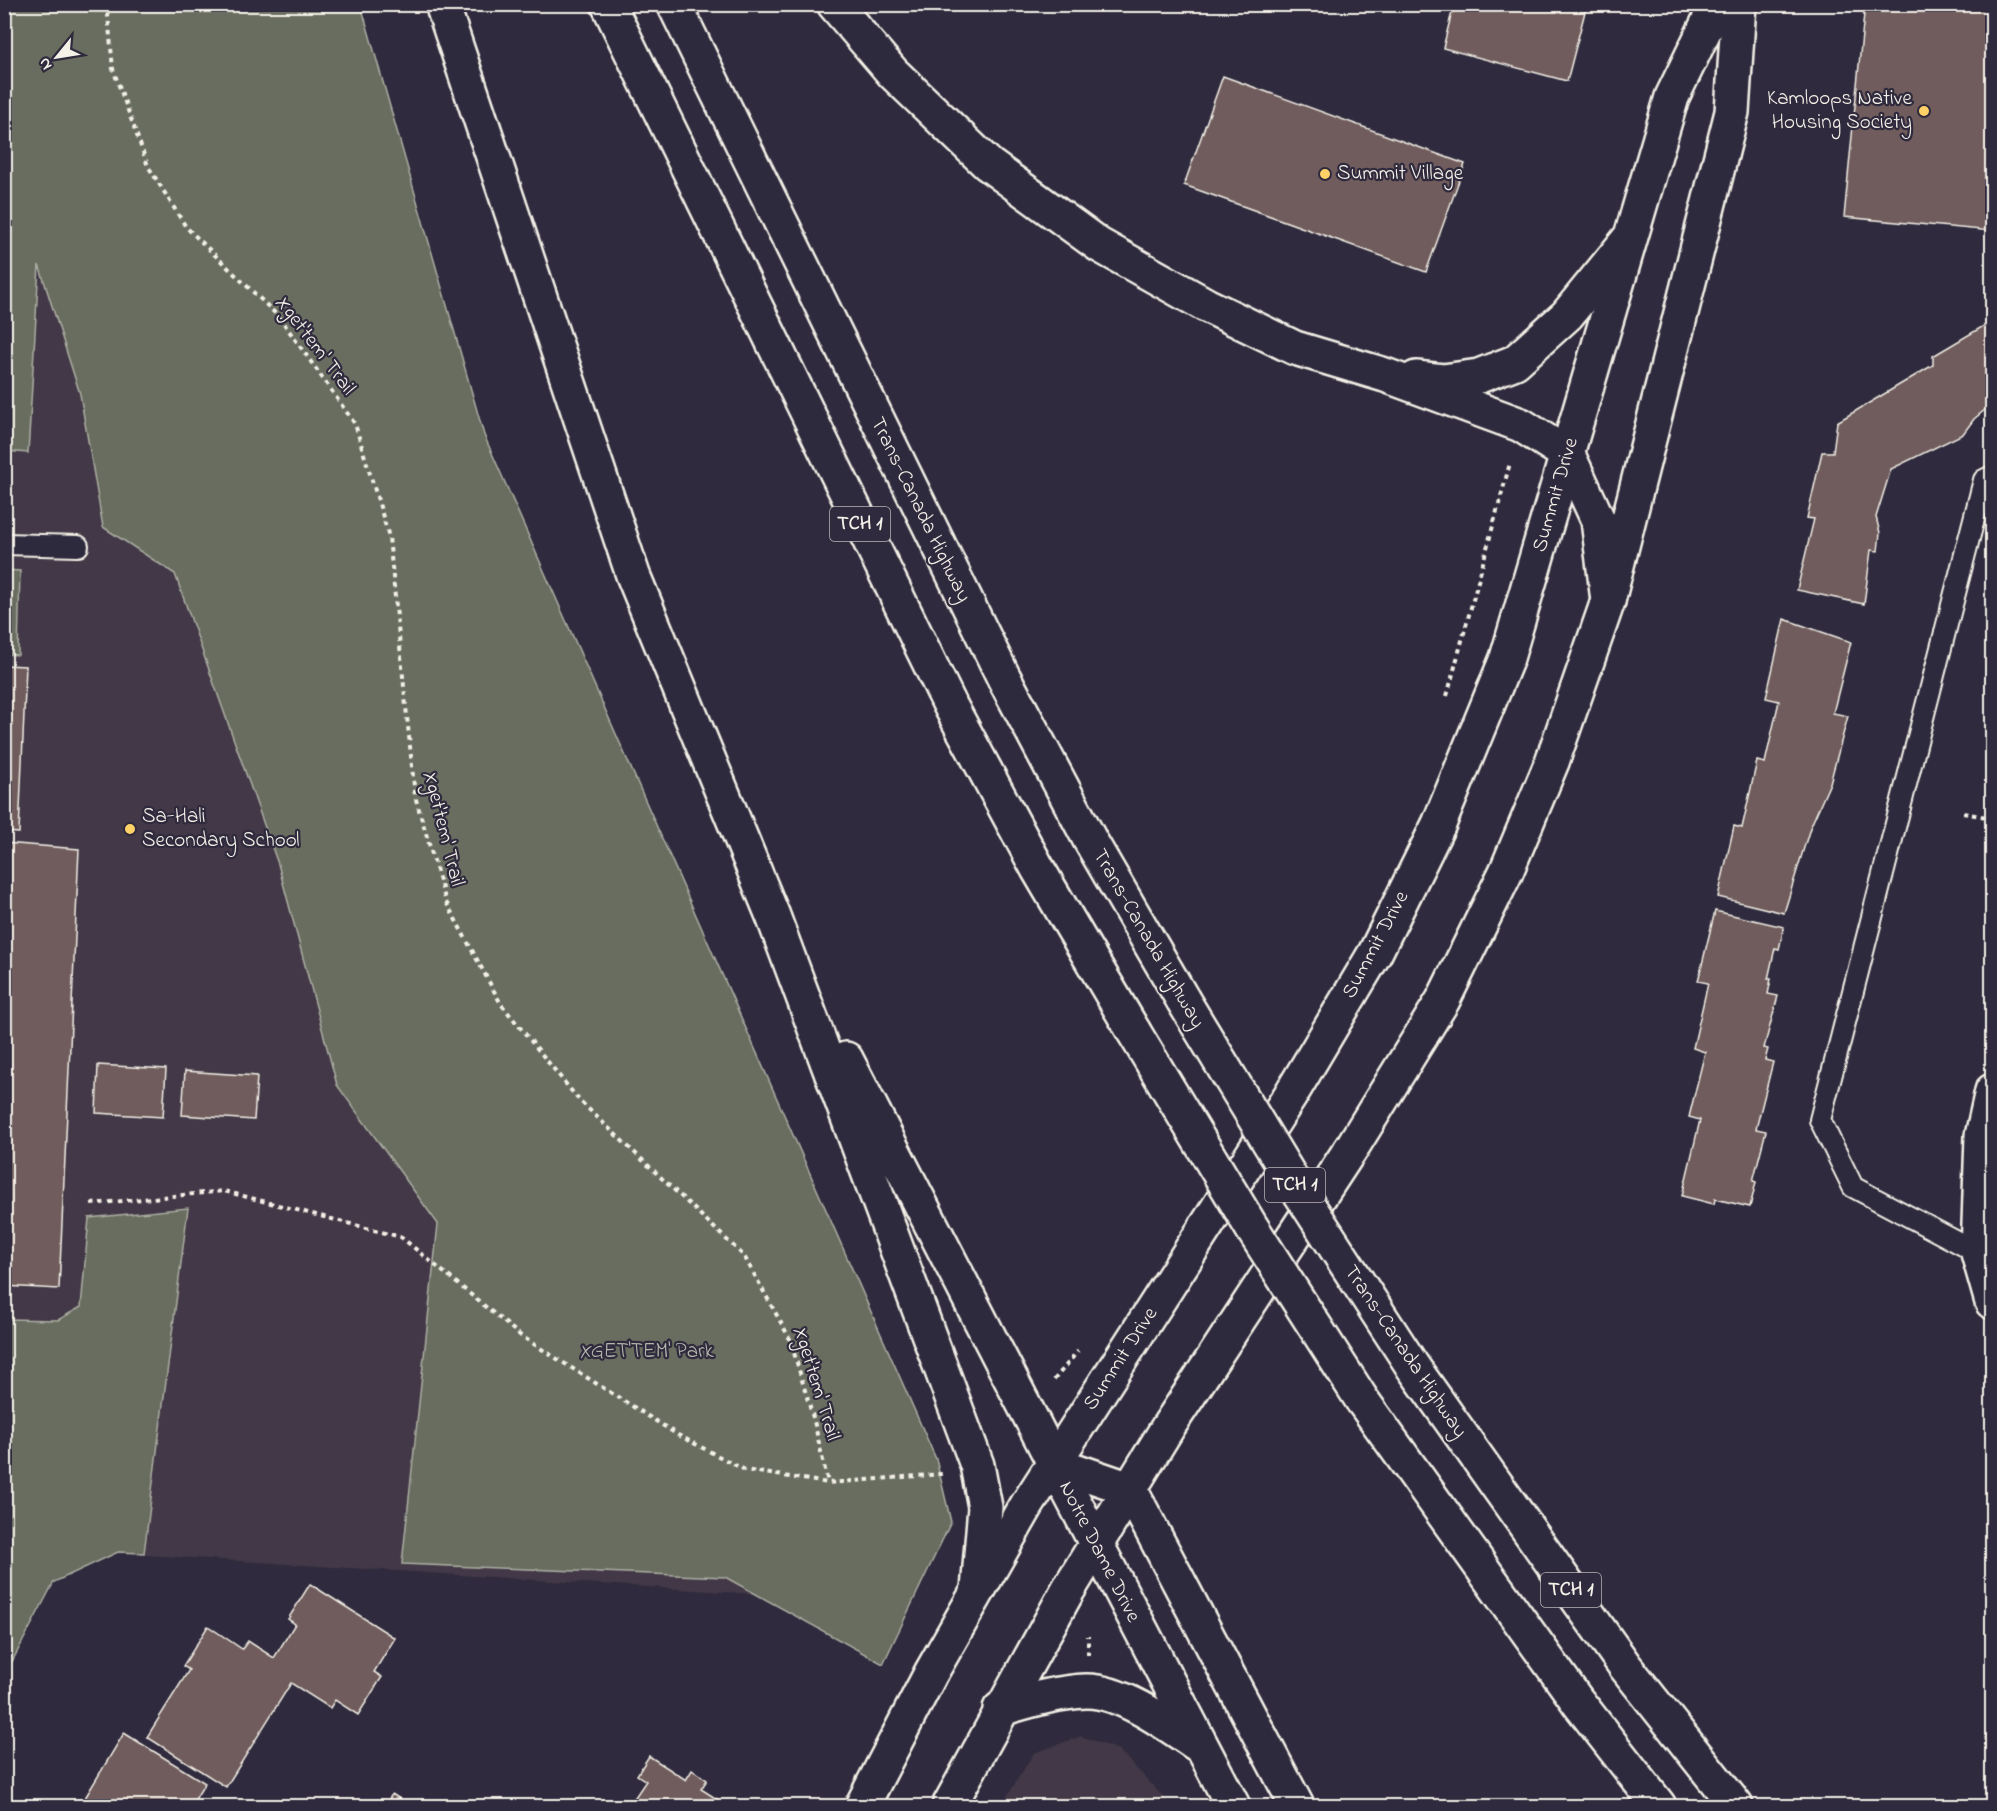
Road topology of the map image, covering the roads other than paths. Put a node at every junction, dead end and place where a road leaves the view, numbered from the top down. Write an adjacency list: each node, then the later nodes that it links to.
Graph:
1 (442, 4): 14 (main road)
2 (608, 4): 28 (main road, TCH 1, bridge)
3 (674, 4): 29 (main road, Trans-Canada Highway / TCH 1, bridge)
4 (834, 4): 8 (main road)
5 (1717, 4): 7 (main road, Summit Drive)
6 (1739, 4): 13 (main road)
7 (1628, 240): 8 (main road); 9 (main road, Summit Drive)
8 (1385, 375): 9 (main road)
9 (1568, 454): 13 (main road); 18 (main road, Summit Drive)
10 (1992, 476): 16 (lane)
11 (4, 544): 12 (lane)
12 (78, 546)
13 (1608, 601): 19 (main road)
14 (773, 916): 18 (main road); 21 (main road)
15 (1992, 1091): 16 (main road)
16 (1978, 1253): 17 (main road)
17 (1992, 1302)
18 (1054, 1463): 19 (main road, Notre Dame Drive); 20 (main road, Notre Dame Drive); 21 (main road, Summit Drive)
19 (1130, 1489): 20 (main road); 27 (main road)
20 (1095, 1545): 22 (main road); 23 (main road, Notre Dame Drive)
21 (978, 1590): 24 (main road, Summit Drive)
22 (1000, 1710): 23 (main road); 25 (main road)
23 (1200, 1746): 26 (main road, Notre Dame Drive)
24 (862, 1806)
25 (949, 1806)
26 (1233, 1806)
27 (1297, 1806)
28 (1659, 1806)
29 (1736, 1806)

